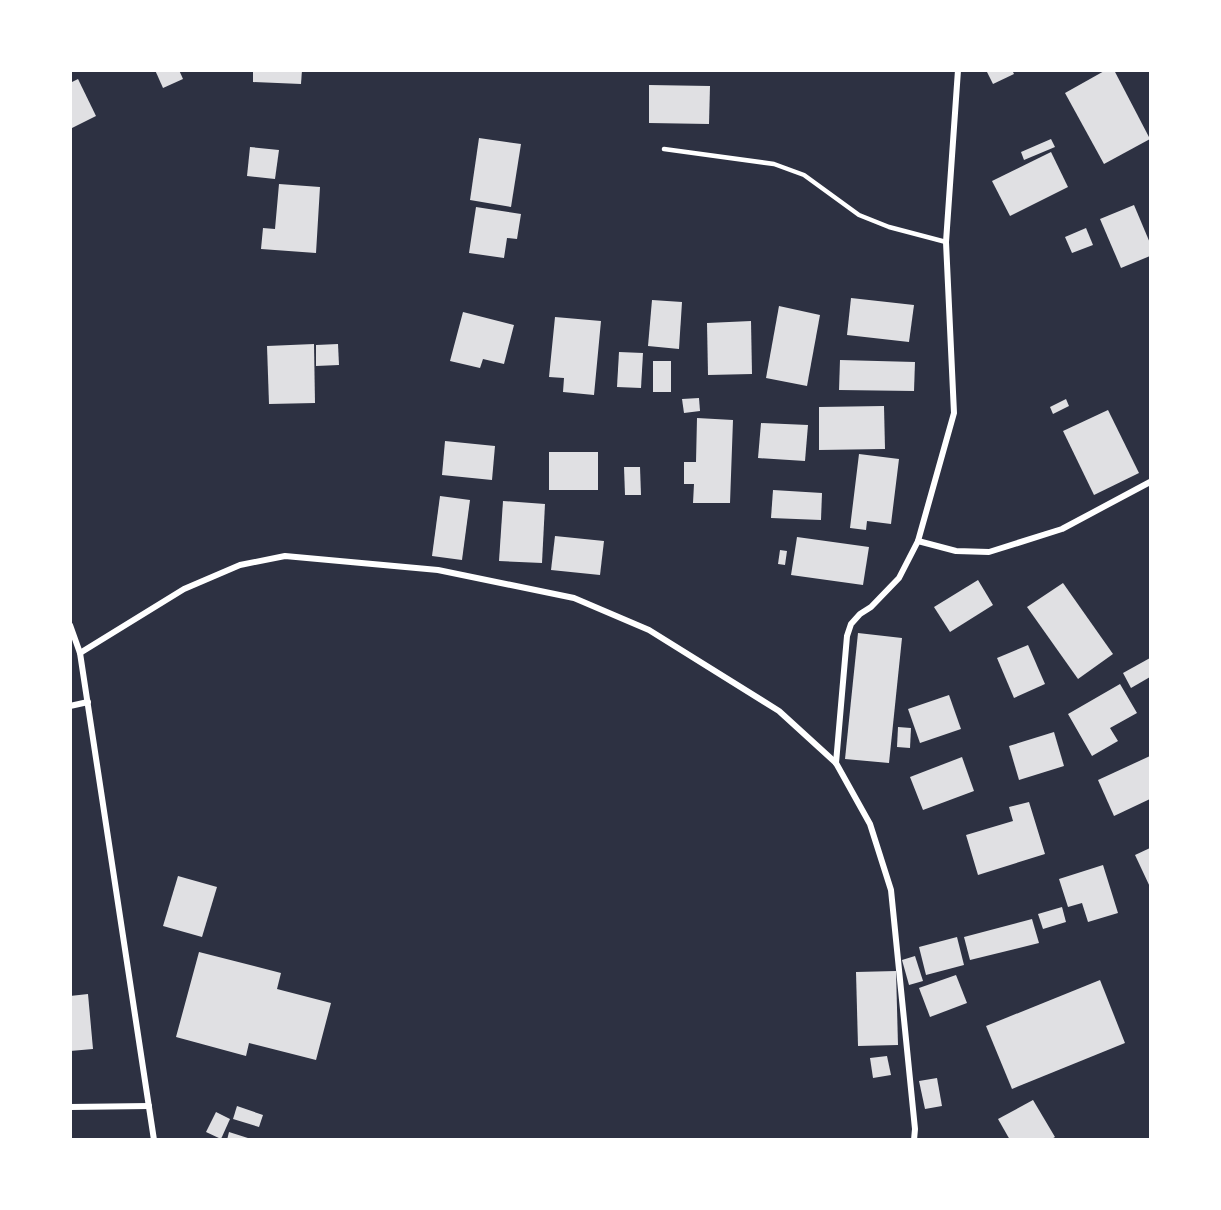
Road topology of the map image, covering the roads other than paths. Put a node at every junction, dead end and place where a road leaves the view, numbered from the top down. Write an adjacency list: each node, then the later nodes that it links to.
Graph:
1 (958, 70): 3 (street)
2 (664, 149): 3 (lane)
3 (946, 242): 5 (street)
4 (1150, 482): 5 (street)
5 (918, 541): 10 (street)
6 (70, 625): 7 (street)
7 (80, 653): 8 (street); 10 (street)
8 (88, 702): 9 (street); 11 (street)
9 (70, 706)
10 (836, 764): 14 (street)
11 (149, 1106): 12 (street); 13 (street)
12 (70, 1107)
13 (154, 1140)
14 (914, 1140)

